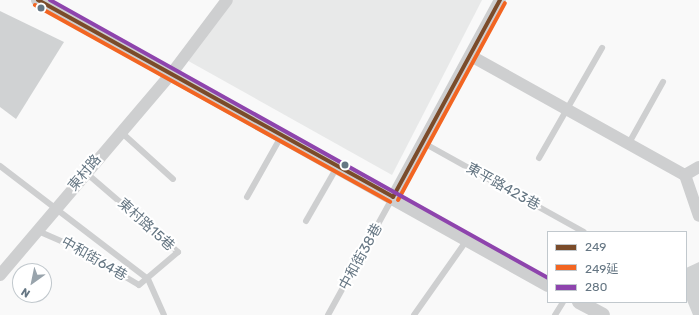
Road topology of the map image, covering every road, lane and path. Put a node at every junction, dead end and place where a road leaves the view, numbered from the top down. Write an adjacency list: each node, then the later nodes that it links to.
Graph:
1 (38, 0): 6 (street)
2 (226, 0): 6 (street, 東村路)
3 (500, 0): 5 (street)
4 (602, 48): 8 (lane)
5 (471, 56): 8 (street); 11 (street)
6 (172, 73): 9 (street, 東村路); 10 (street)
7 (663, 82): 12 (lane)
8 (567, 108): 12 (street); 13 (lane)
9 (120, 132): 17 (street, 東村路); 19 (lane)
10 (283, 134): 15 (street); 20 (lane)
11 (422, 142): 21 (street); 26 (lane, 東平路423巷)
12 (629, 143): 18 (street)
13 (539, 158)
14 (0, 166): 22 (lane, 中和街64巷)
15 (338, 166): 21 (street); 24 (lane)
16 (699, 167): 18 (street)
17 (86, 173): 22 (street, 東村路); 29 (lane, 東村路15巷)
18 (684, 175): 23 (street)
19 (174, 179)
20 (247, 197)
21 (393, 197): 27 (street); 35 (lane, 中和街38巷)
22 (56, 207): 25 (street, 東村路); 29 (lane, 中和街64巷)
23 (699, 216)
24 (306, 221)
25 (38, 230): 28 (street, 東村路); 29 (lane, 中和街64巷)
26 (582, 231)
27 (467, 240): 30 (street); 36 (lane)
28 (0, 275)
29 (148, 279): 34 (lane, 中和街64巷)
30 (547, 284)
31 (562, 303): 37 (lane)
32 (582, 303): 33 (street)
33 (598, 309)
34 (164, 315)
35 (328, 315)
36 (414, 315)
37 (555, 315)

